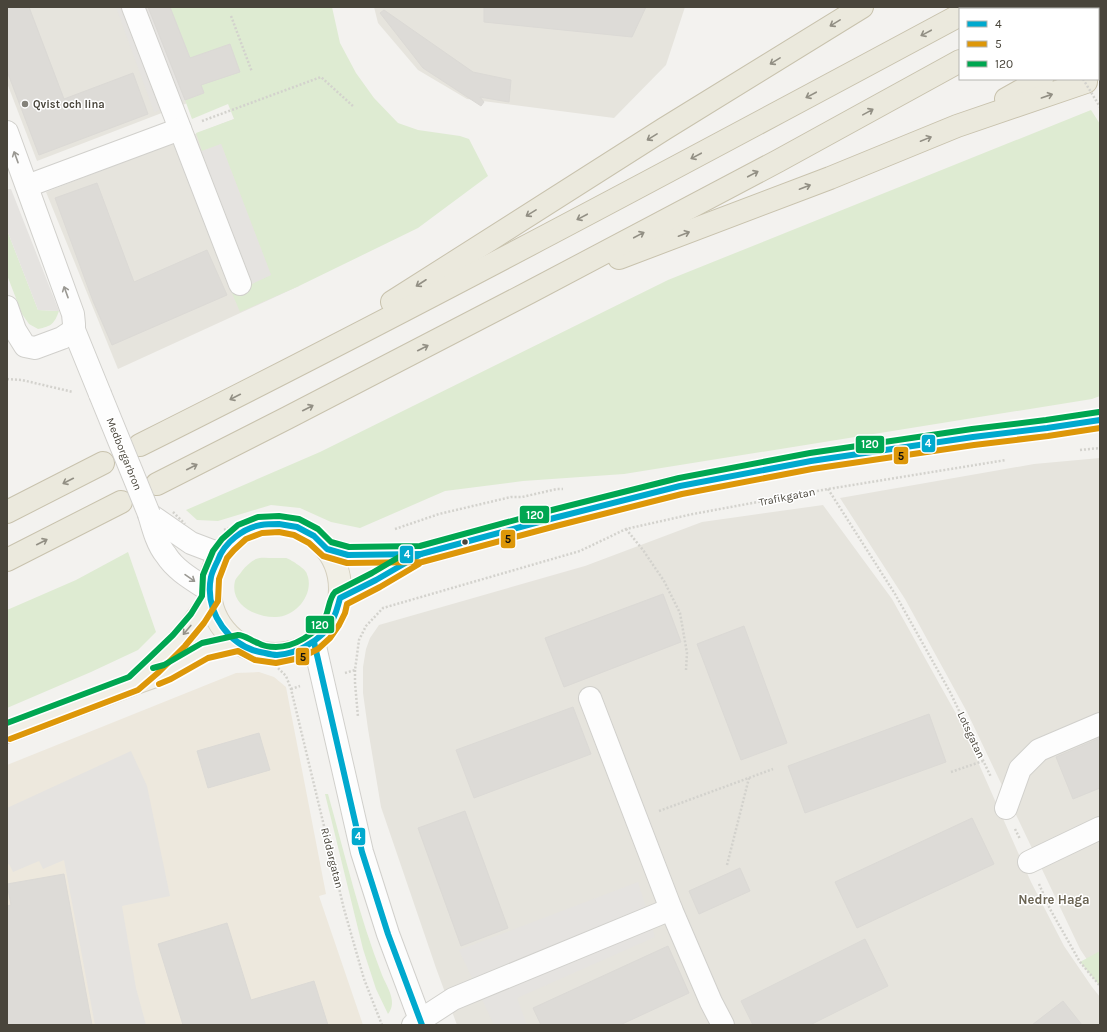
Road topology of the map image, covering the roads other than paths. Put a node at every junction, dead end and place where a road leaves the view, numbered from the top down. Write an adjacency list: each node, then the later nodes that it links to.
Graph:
1 (133, 7): 8 (street)
2 (862, 7): 15 (highway, one-way to 15)
3 (959, 16): 15 (highway, one-way to 15)
4 (959, 62): 12 (highway, one-way to 4)
5 (1040, 80): 7 (highway)
6 (1084, 81): 7 (highway, one-way to 6)
7 (957, 126): 12 (highway, one-way to 7)
8 (180, 129): 10 (street); 11 (street)
9 (7, 132): 10 (street, Medborgarbron, one-way to 9)
10 (27, 186): 14 (street, Medborgarbron, one-way to 10)
11 (240, 284)
12 (530, 292): 19 (highway, one-way to 12)
13 (7, 307): 14 (street)
14 (74, 330): 22 (street, Medborgarbron, bridge)
15 (270, 380): 17 (highway, one-way to 17)
16 (1100, 420): 25 (main road)
17 (140, 445)
18 (103, 463): 21 (highway, one-way to 21)
19 (157, 484)
20 (121, 502): 26 (highway, one-way to 20)
21 (7, 512)
22 (149, 514): 24 (street); 27 (street, Medborgarbron, one-way to 27)
23 (327, 549): 24 (main road); 25 (main road); 28 (main road)
24 (220, 554): 27 (main road)
25 (421, 554): 28 (main road)
26 (7, 560)
27 (210, 595): 30 (main road); 31 (main road, one-way to 31)
28 (340, 598): 29 (main road)
29 (314, 642): 30 (main road); 39 (street)
30 (239, 643): 31 (main road)
31 (133, 684): 34 (main road)
32 (590, 698): 38 (street)
33 (1100, 724): 35 (street)
34 (7, 732)
35 (1006, 808)
36 (1100, 828): 37 (street)
37 (1029, 862)
38 (671, 909): 39 (street); 40 (street)
39 (418, 1024)
40 (723, 1025)

